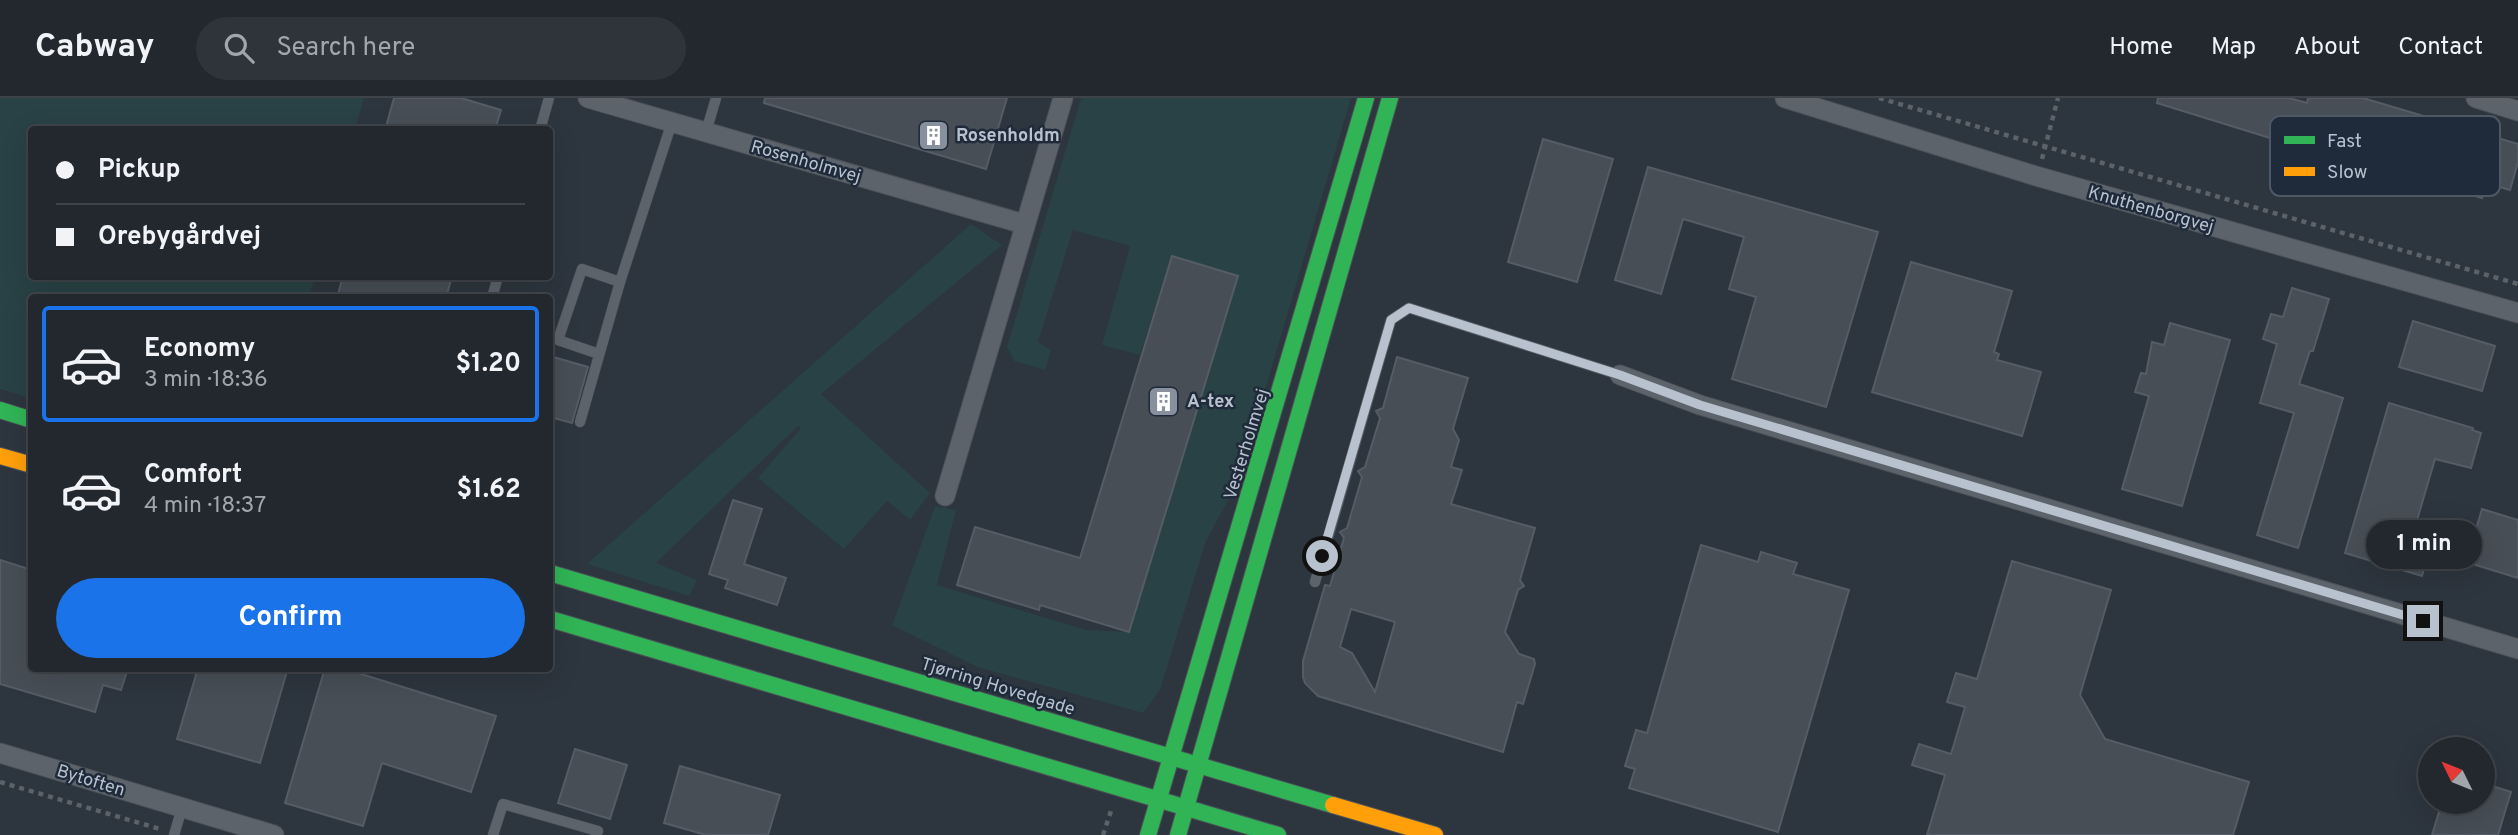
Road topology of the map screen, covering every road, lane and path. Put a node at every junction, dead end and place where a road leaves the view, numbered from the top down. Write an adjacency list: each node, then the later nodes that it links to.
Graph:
1 (548, 98): 13 (lane)
2 (588, 98): 12 (street, Rosenholmvej)
3 (716, 98): 14 (lane)
4 (1063, 98): 17 (street)
5 (1366, 98): 34 (main road, Vesterholmvej)
6 (1390, 98): 35 (main road)
7 (1785, 98): 16 (street, Knuthenborgvej)
8 (1879, 98): 15 (path)
9 (2058, 98): 15 (path)
10 (2476, 98): 11 (street)
11 (2518, 111)
12 (672, 122): 14 (street, Rosenholmvej); 18 (lane)
13 (541, 126)
14 (706, 132): 17 (street, Rosenholmvej)
15 (2045, 147): 16 (path); 19 (path)
16 (2036, 176): 20 (street, Knuthenborgvej)
17 (1024, 224): 28 (street)
18 (620, 282): 21 (lane); 21 (lane)
19 (2518, 284)
20 (2518, 313)
21 (599, 354): 25 (lane)
22 (1620, 375): 30 (lane); 32 (street)
23 (0, 410): 24 (main road)
24 (28, 419)
25 (580, 422)
26 (0, 456): 27 (main road)
27 (28, 464)
28 (945, 495)
29 (553, 574): 34 (main road, Tjørring Hovedgade)
30 (1315, 582)
31 (553, 620): 37 (main road)
32 (2518, 649)
33 (0, 753): 39 (street, Bytoften)
34 (1172, 757): 35 (main road, Tjørring Hovedgade); 37 (main road, Vesterholmvej)
35 (1197, 765): 38 (main road); 47 (main road, Tjørring Hovedgade)
36 (0, 782): 40 (path)
37 (1158, 799): 38 (main road); 44 (main road, Vesterholmvej)
38 (1186, 807): 45 (main road); 46 (main road)
39 (182, 808): 40 (lane); 41 (street, Bytoften)
40 (174, 834)
41 (274, 835)
42 (493, 835): 43 (lane)
43 (596, 835)
44 (1148, 835)
45 (1178, 835)
46 (1278, 835)
47 (1435, 835)

